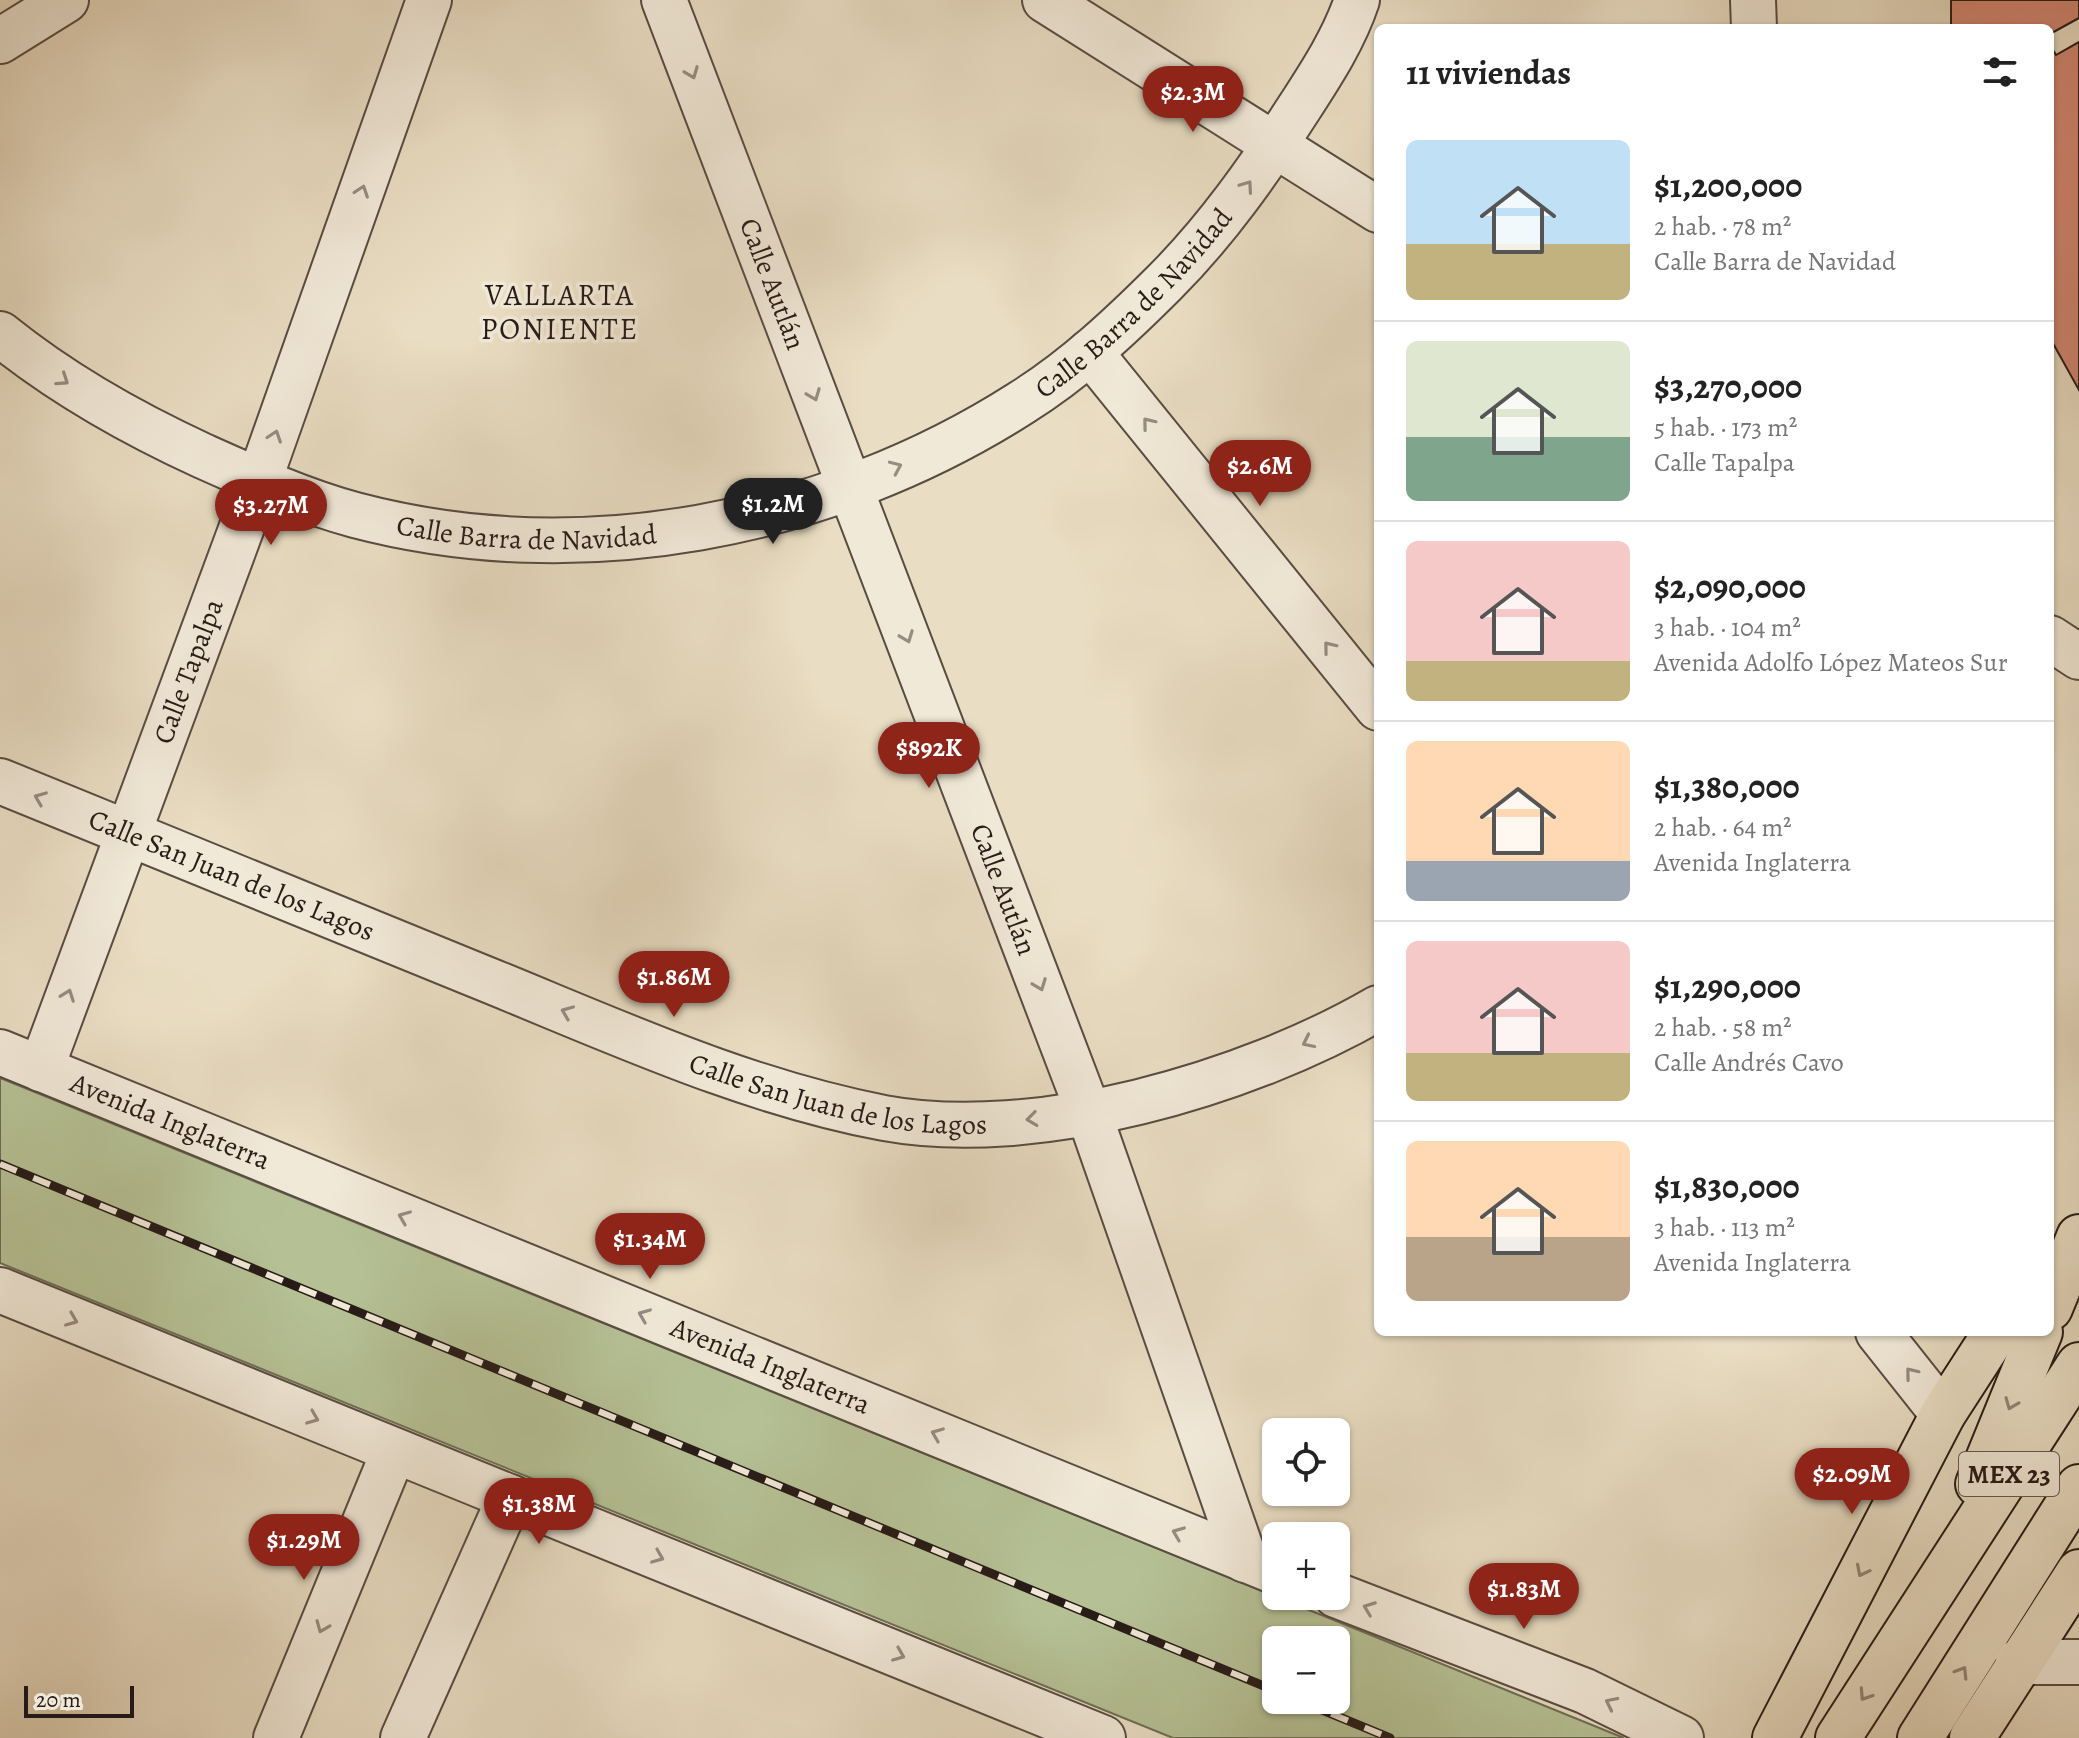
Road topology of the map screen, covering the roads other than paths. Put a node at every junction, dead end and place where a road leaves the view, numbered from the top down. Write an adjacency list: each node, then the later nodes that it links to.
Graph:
1 (66, 0): 8 (street)
2 (429, 0): 13 (street, Calle Tapalpa, one-way to 2)
3 (664, 0): 14 (street, Calle Autlán, one-way to 14)
4 (1045, 0): 9 (street)
5 (1357, 0): 9 (street, Calle Barra de Navidad)
6 (1753, 0): 7 (street)
7 (1754, 24)
8 (0, 41)
9 (1275, 146): 10 (street); 12 (street, Calle Barra de Navidad, one-way to 9)
10 (1374, 208)
11 (0, 334): 13 (street, Calle Barra de Navidad, one-way to 13)
12 (1090, 352): 14 (street, Calle Barra de Navidad, one-way to 12); 17 (street, one-way to 12)
13 (259, 481): 14 (street, Calle Barra de Navidad); 19 (street, Calle Tapalpa)
14 (850, 488): 23 (street, Calle Autlán, one-way to 23)
15 (2054, 641): 16 (street)
16 (2079, 657)
17 (1374, 703)
18 (0, 781): 19 (street, Calle San Juan de los Lagos, one-way to 18)
19 (128, 833): 22 (street, Calle Tapalpa, one-way to 19); 23 (street, Calle San Juan de los Lagos, one-way to 19)
20 (1374, 1010): 23 (street, Calle San Juan de los Lagos, one-way to 23)
21 (0, 1052): 22 (street, Avenida Inglaterra)
22 (41, 1069): 39 (street, Avenida Inglaterra, one-way to 22)
23 (1088, 1111): 39 (street, Calle Autlán)
24 (2079, 1204): 26 (main road)
25 (2079, 1237): 28 (main road)
26 (2054, 1243)
27 (0, 1290): 34 (street, one-way to 34)
28 (2054, 1298)
29 (1881, 1336): 33 (street, one-way to 29)
30 (1993, 1336): 33 (main road)
31 (2038, 1336): 41 (main road, one-way to 41)
32 (2079, 1365): 41 (main road, MEX 23)
33 (1943, 1414): 49 (main road, one-way to 49)
34 (394, 1451): 36 (street); 45 (street, one-way to 45)
35 (2079, 1487): 38 (main road, MEX 23)
36 (510, 1497): 46 (street); 47 (street, one-way to 47)
37 (2079, 1502): 38 (main road)
38 (2040, 1549): 51 (main road, MEX 23, one-way to 38)
39 (1261, 1566)
40 (2079, 1572): 43 (main road)
41 (1938, 1583): 50 (main road, MEX 23, one-way to 50)
42 (1350, 1600): 48 (street, one-way to 42)
43 (2018, 1662): 44 (street); 52 (main road)
44 (2079, 1662)
45 (276, 1738)
46 (403, 1738)
47 (1103, 1738)
48 (1681, 1738)
49 (1775, 1738)
50 (1838, 1738)
51 (1920, 1738)
52 (1972, 1738)

